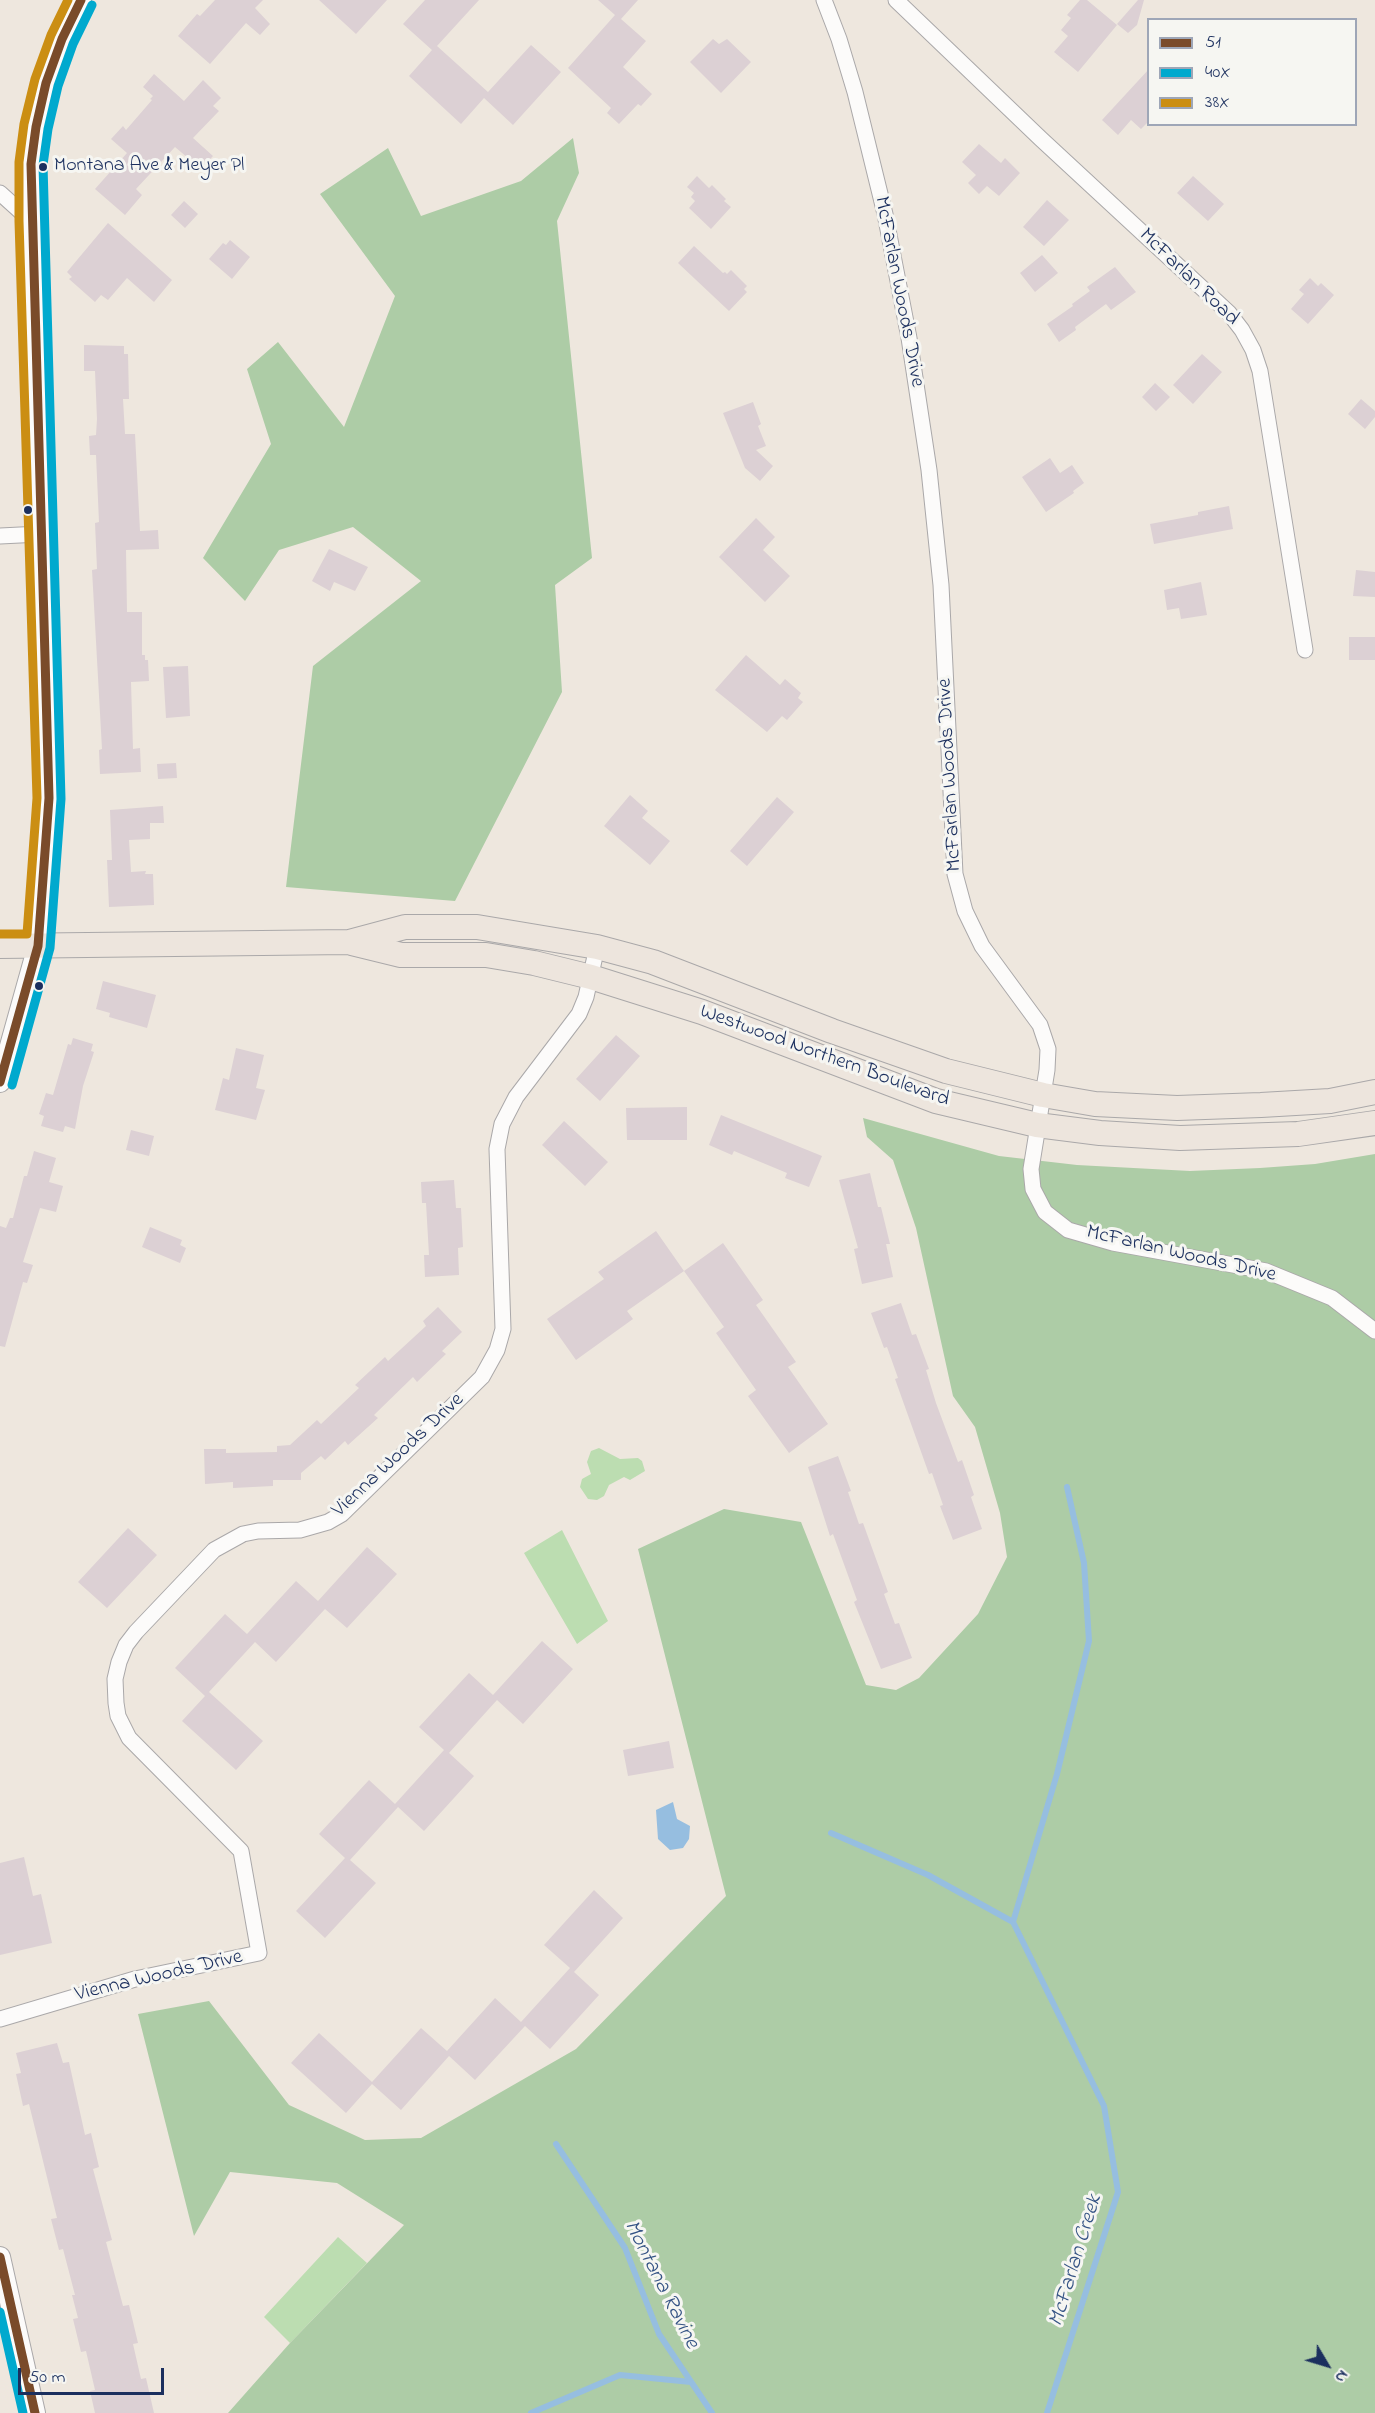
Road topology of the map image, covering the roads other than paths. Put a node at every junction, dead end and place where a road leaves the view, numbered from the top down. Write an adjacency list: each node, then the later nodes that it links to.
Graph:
1 (81, 0): 5 (street)
2 (825, 0): 16 (street, McFarlan Woods Drive)
3 (896, 0): 8 (street, McFarlan Road)
4 (0, 192): 5 (street)
5 (31, 220): 6 (street)
6 (40, 534): 7 (street); 11 (street)
7 (0, 536)
8 (1305, 650)
9 (349, 942): 11 (main road, Westwood Northern Boulevard); 12 (main road, Westwood Northern Boulevard); 13 (main road, Westwood Northern Boulevard)
10 (0, 946): 11 (main road, Westwood Northern Boulevard)
11 (38, 946): 14 (street)
12 (597, 947): 13 (street, Vienna Woods Drive); 16 (main road, Westwood Northern Boulevard)
13 (591, 977): 18 (main road, Westwood Northern Boulevard); 20 (street, Vienna Woods Drive)
14 (0, 1082)
15 (1375, 1092): 16 (main road, Westwood Northern Boulevard)
16 (1043, 1095): 18 (street, McFarlan Woods Drive)
17 (1375, 1123): 18 (main road, Westwood Northern Boulevard)
18 (1037, 1125): 19 (street, McFarlan Woods Drive)
19 (1375, 1331)
20 (0, 2019)
21 (0, 2257): 22 (street)
22 (35, 2413)

